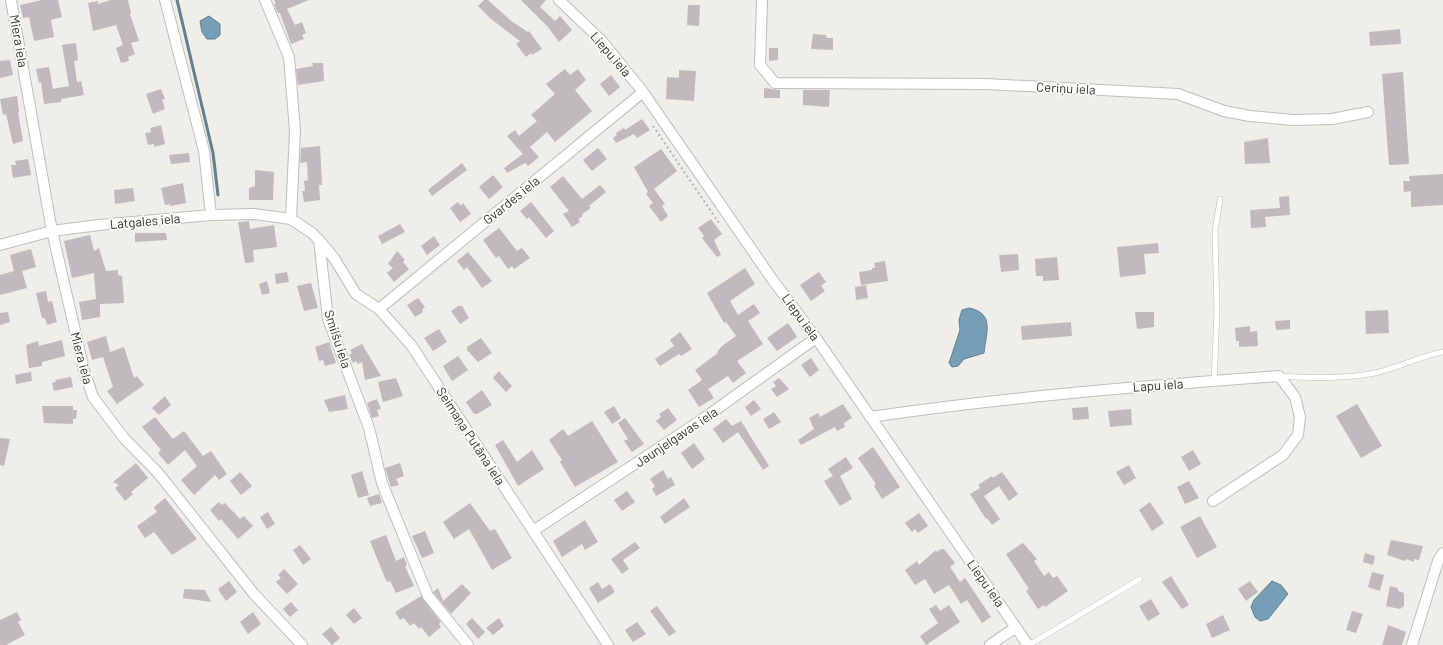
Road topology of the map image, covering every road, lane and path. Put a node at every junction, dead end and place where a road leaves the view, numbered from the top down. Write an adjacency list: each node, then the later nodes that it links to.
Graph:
1 (11, 0): 11 (street, Miera iela)
2 (165, 0): 9 (street)
3 (265, 0): 10 (street)
4 (559, 0): 6 (street, Liepu iela)
5 (762, 0): 7 (street, Ceriņu iela)
6 (643, 92): 14 (street, Gvardes iela); 15 (street, Liepu iela)
7 (1368, 112)
8 (1220, 199): 18 (lane)
9 (211, 215): 10 (street, Latgales iela); 11 (street, Latgales iela)
10 (291, 219): 12 (street)
11 (52, 231): 13 (street, Latgales iela); 25 (street, Miera iela)
12 (319, 240): 14 (street, Seimaņa Putāna iela); 26 (street, Smilšu iela)
13 (0, 244)
14 (379, 308): 21 (street, Seimaņa Putāna iela)
15 (816, 338): 19 (street, Liepu iela); 21 (street, Jaunjelgavas iela)
16 (1443, 352): 17 (lane, Lapu iela)
17 (1279, 376): 18 (street, Lapu iela); 20 (street)
18 (1214, 381): 19 (street, Lapu iela)
19 (870, 416): 24 (street, Liepu iela)
20 (1213, 501)
21 (533, 531): 27 (street, Seimaņa Putāna iela)
22 (1443, 553): 30 (street)
23 (1140, 579): 29 (lane)
24 (1016, 626): 28 (street); 29 (street, Liepu iela)
25 (302, 645)
26 (468, 645)
27 (608, 645)
28 (990, 645)
29 (1029, 645)
30 (1412, 645)

